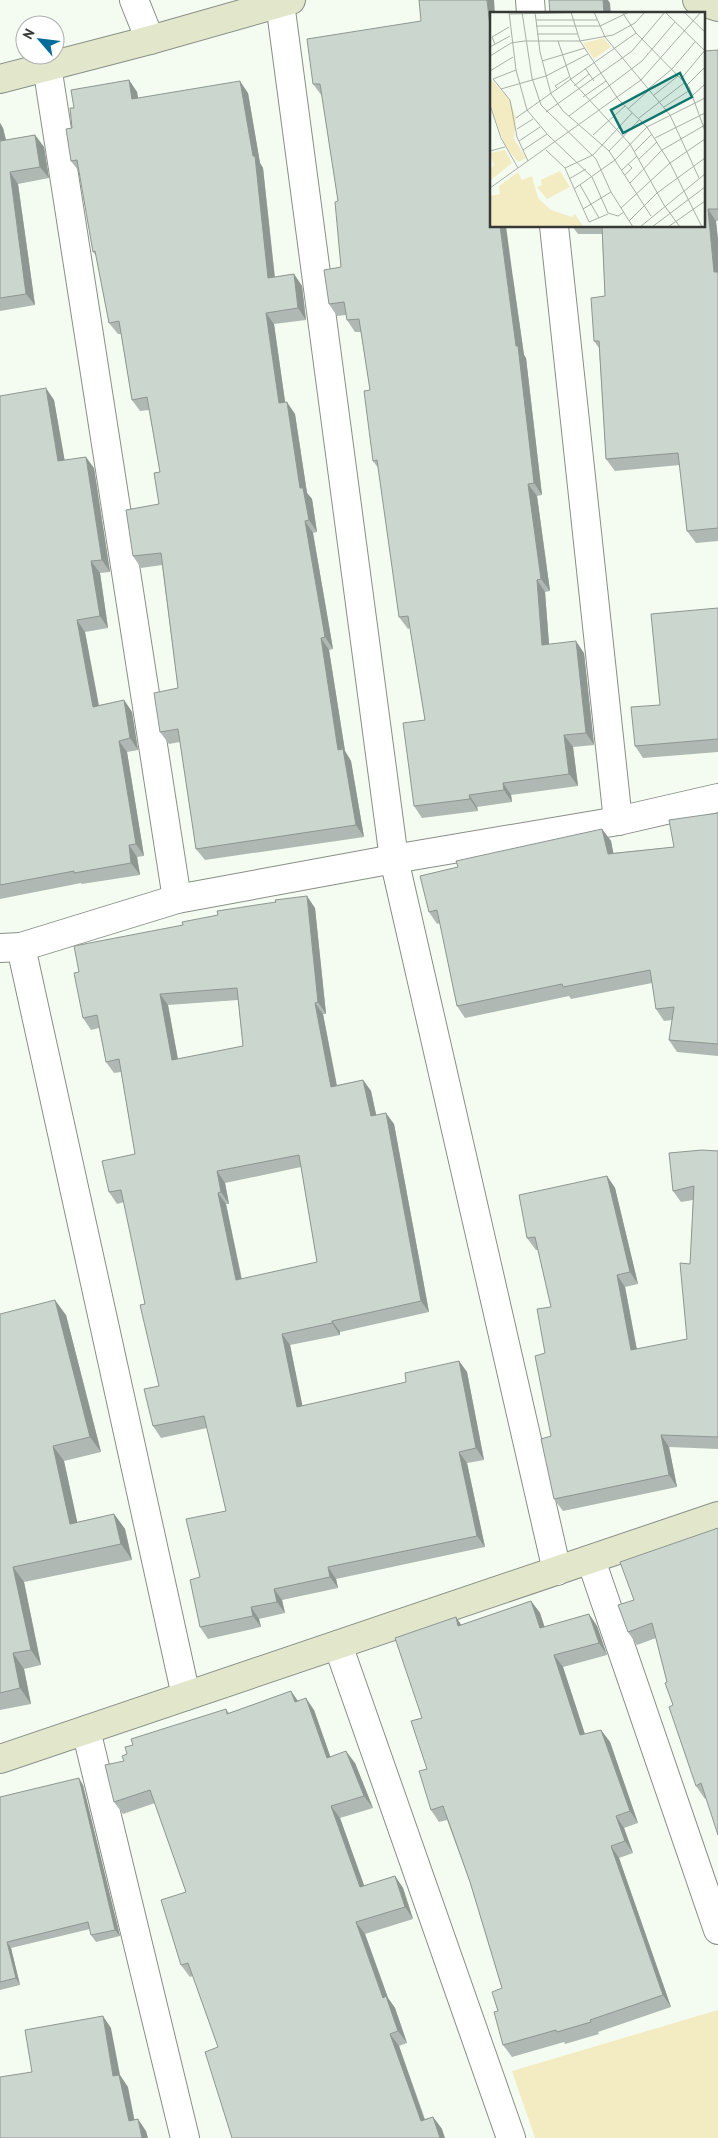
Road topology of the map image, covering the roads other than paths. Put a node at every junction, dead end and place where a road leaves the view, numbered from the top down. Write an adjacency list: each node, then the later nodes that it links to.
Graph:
1 (134, 0): 5 (street)
2 (697, 0): 4 (street)
3 (285, 2): 5 (street); 11 (street)
4 (718, 7)
5 (150, 40): 6 (street)
6 (48, 66): 7 (street); 12 (street)
7 (0, 79)
8 (554, 228): 10 (street)
9 (718, 798): 10 (street)
10 (618, 821): 11 (street)
11 (394, 859): 12 (street); 16 (street)
12 (177, 899): 13 (street)
13 (10, 947): 18 (street)
14 (718, 1516): 15 (street)
15 (591, 1560): 16 (street); 21 (street)
16 (557, 1571): 17 (street)
17 (338, 1645): 18 (street); 23 (street)
18 (186, 1696): 19 (street)
19 (86, 1730): 20 (street); 22 (street)
20 (0, 1759)
21 (718, 1930)
22 (185, 2138)
23 (510, 2138)

